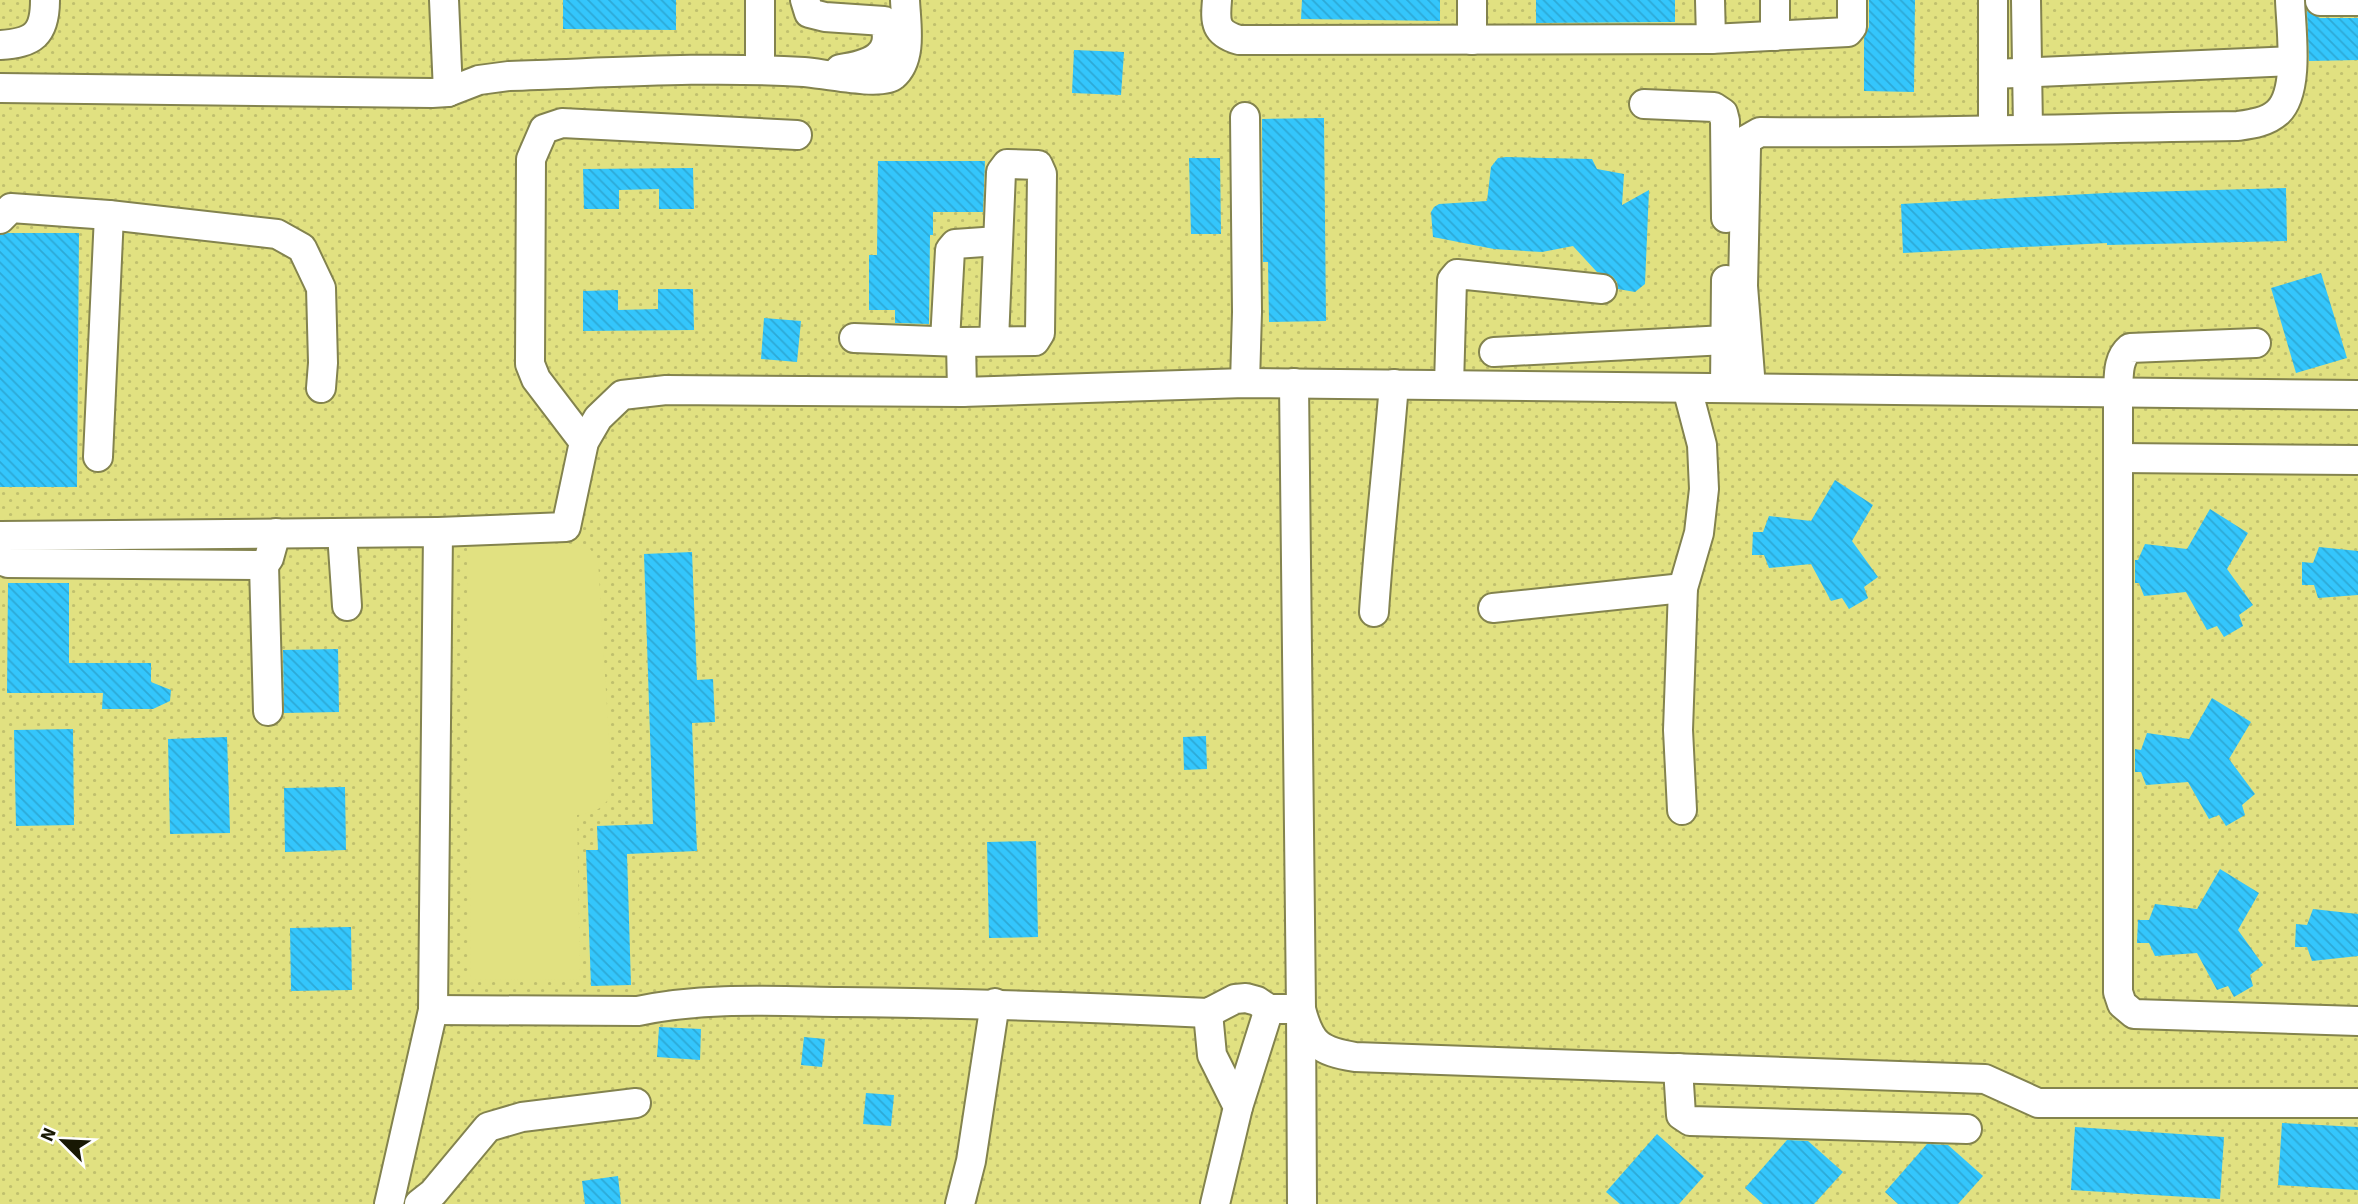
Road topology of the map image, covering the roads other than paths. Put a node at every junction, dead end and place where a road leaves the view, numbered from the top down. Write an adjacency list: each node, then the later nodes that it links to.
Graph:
1 (45, 0): 19 (street)
2 (444, 0): 26 (street)
3 (760, 0): 21 (street)
4 (805, 0): 23 (street)
5 (905, 0): 23 (street)
6 (1217, 0): 18 (street)
7 (1472, 0): 18 (street)
8 (1710, 0): 17 (street)
9 (1775, 0): 16 (street)
10 (1852, 0): 16 (street)
11 (1993, 0): 24 (street)
12 (2026, 0): 22 (street)
13 (2290, 0): 20 (street)
14 (2320, 1): 15 (street)
15 (2358, 1)
16 (1776, 36): 17 (street)
17 (1711, 39): 18 (street)
18 (1472, 40)
19 (0, 45)
20 (2292, 61): 22 (street); 29 (street)
21 (760, 69): 23 (street); 26 (street)
22 (2027, 72): 24 (street); 29 (street)
23 (816, 73)
24 (1993, 74): 30 (street)
25 (0, 88): 26 (street)
26 (448, 92)
27 (1644, 104): 37 (street)
28 (1245, 117): 42 (street)
29 (2028, 129): 30 (street)
30 (1993, 130): 46 (street)
31 (797, 135): 52 (street)
32 (109, 215): 33 (street); 47 (street); 53 (street)
33 (0, 219)
34 (998, 240): 38 (street); 38 (street); 39 (street)
35 (1602, 289): 45 (street)
36 (854, 338): 39 (street)
37 (1726, 340): 41 (street); 46 (street)
38 (994, 341): 39 (street)
39 (953, 342): 49 (street)
40 (2256, 343): 50 (street)
41 (1494, 352)
42 (1245, 383): 43 (street); 49 (street)
43 (1294, 383): 44 (street); 70 (street)
44 (1394, 384): 45 (street); 65 (street)
45 (1449, 385): 48 (street)
46 (1738, 387): 48 (street); 50 (street)
47 (321, 388)
48 (1687, 388): 62 (street)
49 (962, 392): 52 (street)
50 (2118, 393): 51 (street); 54 (street)
51 (2358, 395)
52 (584, 442): 56 (street)
53 (98, 457)
54 (2118, 458): 55 (street); 73 (street)
55 (2358, 460)
56 (438, 532): 58 (street); 71 (street)
57 (276, 533): 58 (street); 59 (street); 61 (street)
58 (342, 533): 63 (street)
59 (0, 536)
60 (0, 560): 61 (street)
61 (264, 565): 66 (street)
62 (1683, 588): 64 (street); 67 (street)
63 (347, 606)
64 (1493, 608)
65 (1374, 612)
66 (268, 711)
67 (1682, 810)
68 (995, 1003): 71 (street); 72 (street); 81 (street)
69 (1269, 1009): 70 (street); 72 (street); 77 (street)
70 (1301, 1009): 74 (street); 83 (street)
71 (433, 1010): 79 (street)
72 (1208, 1013): 77 (street)
73 (2358, 1021)
74 (1678, 1068): 76 (street); 78 (street)
75 (636, 1103): 80 (street)
76 (2358, 1103)
77 (1238, 1107): 82 (street)
78 (1967, 1129)
79 (388, 1204)
80 (419, 1204)
81 (960, 1204)
82 (1215, 1204)
83 (1302, 1204)

